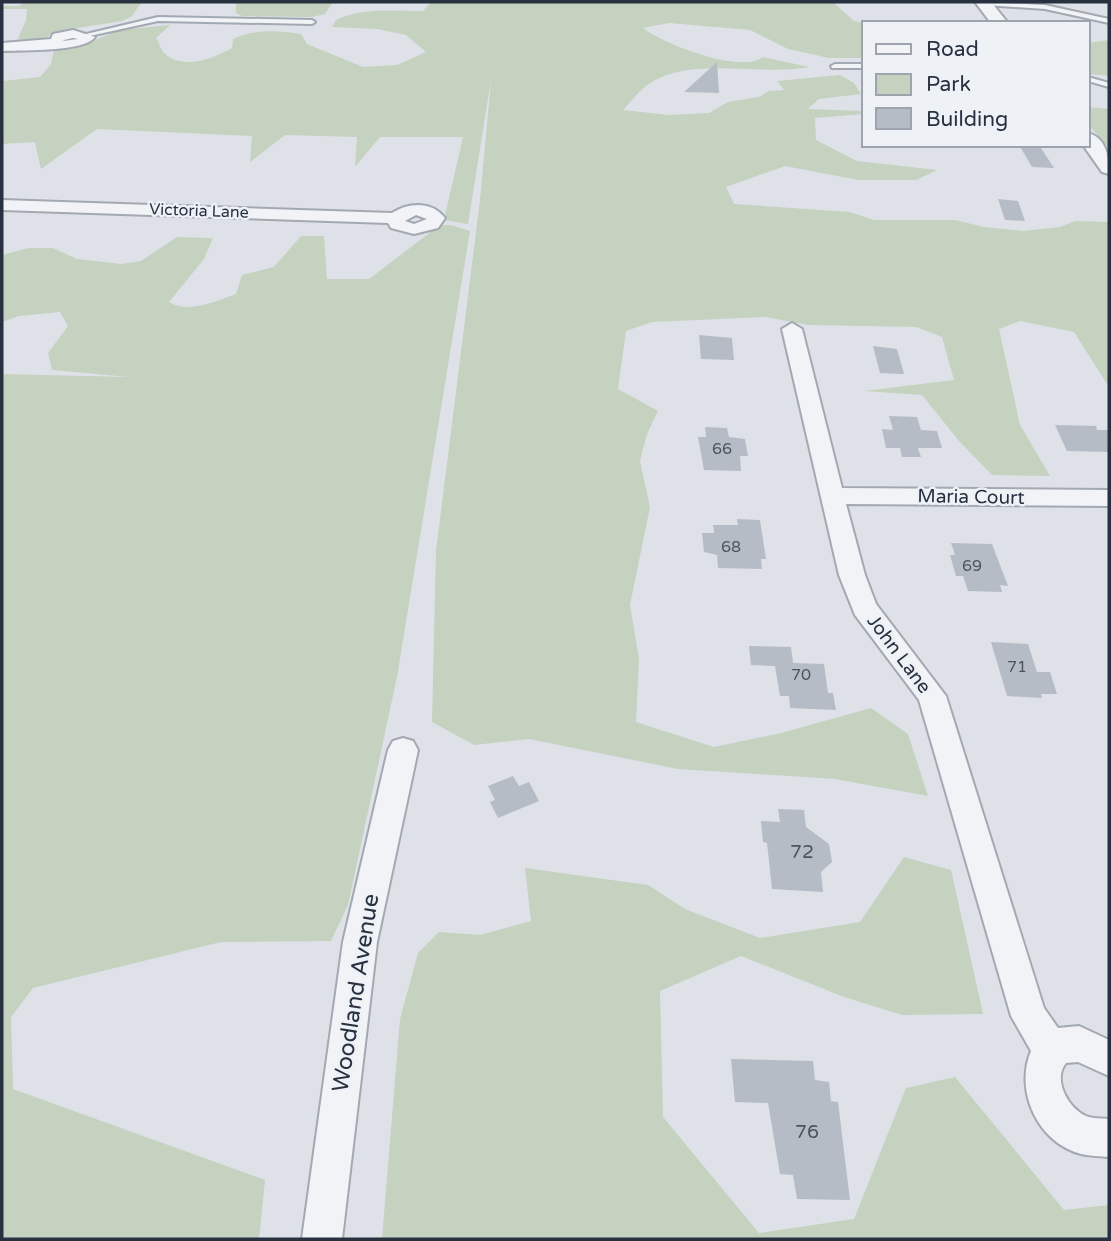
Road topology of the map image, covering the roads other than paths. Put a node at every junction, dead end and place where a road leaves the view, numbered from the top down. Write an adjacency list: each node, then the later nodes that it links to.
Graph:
1 (984, 2): 2 (street); 4 (lane)
2 (998, 21)
3 (312, 22): 5 (lane)
4 (1109, 22)
5 (85, 35): 6 (street)
6 (2, 47)
7 (835, 66): 8 (lane)
8 (862, 66)
9 (1090, 80): 10 (lane)
10 (1109, 85)
11 (1090, 142): 12 (street)
12 (1109, 168)
13 (2, 205): 14 (street, Victoria Lane)
14 (396, 218)
15 (792, 329): 16 (street, John Lane)
16 (832, 496): 17 (street, Maria Court); 19 (street, John Lane)
17 (1109, 498)
18 (403, 750): 22 (street, Woodland Avenue)
19 (1054, 1049): 20 (street); 21 (street)
20 (1109, 1058)
21 (1109, 1138)
22 (322, 1239)

